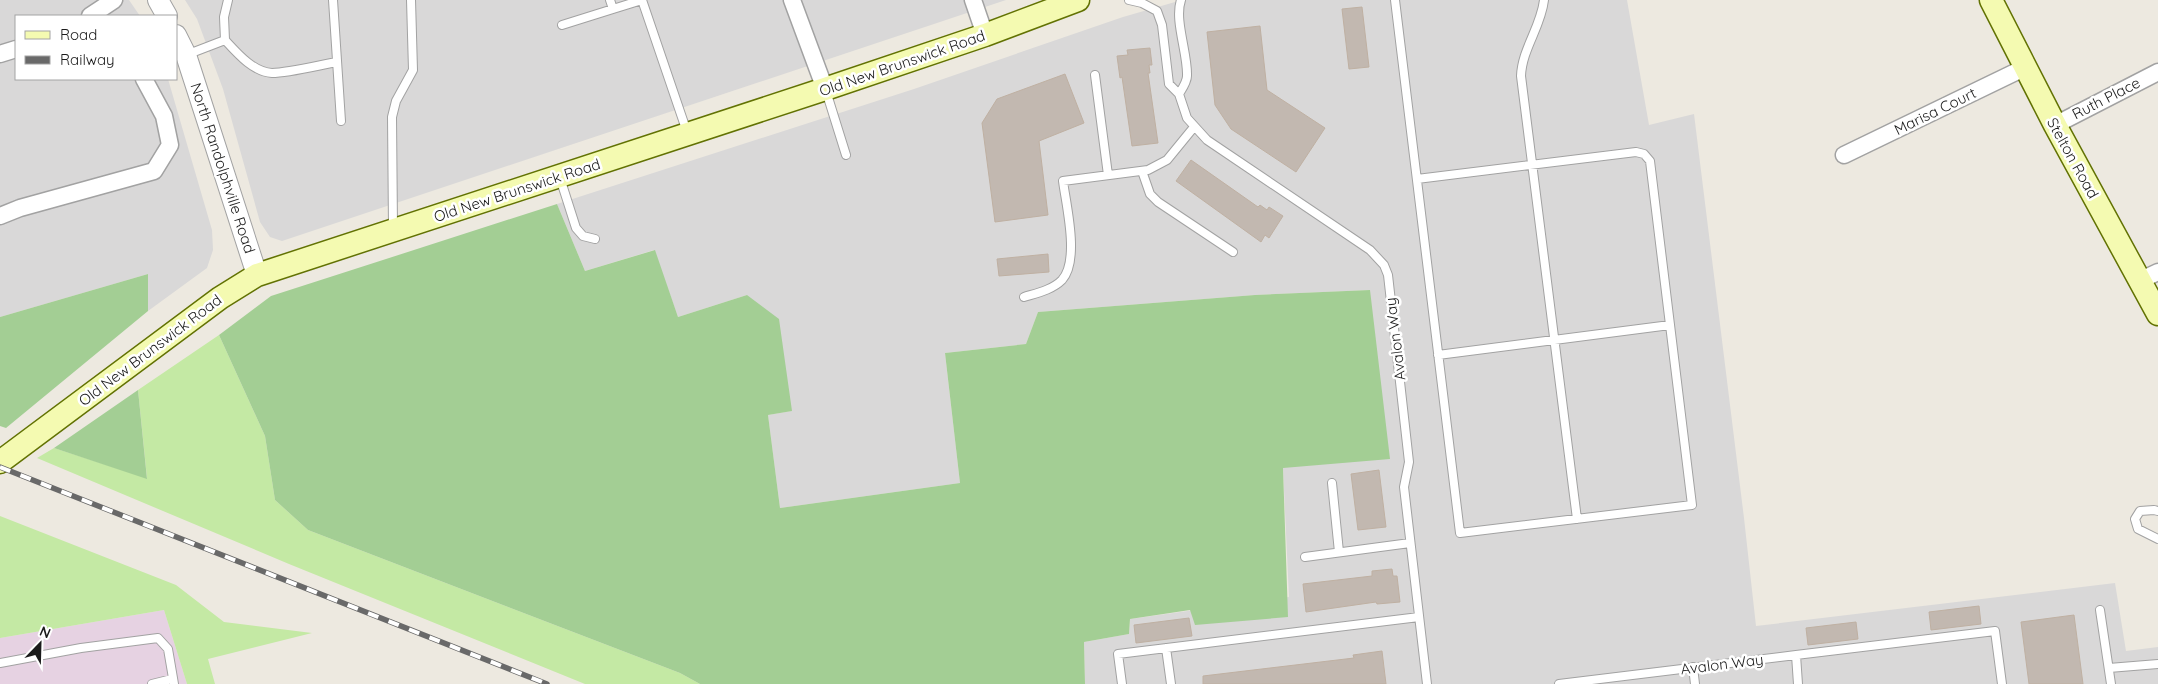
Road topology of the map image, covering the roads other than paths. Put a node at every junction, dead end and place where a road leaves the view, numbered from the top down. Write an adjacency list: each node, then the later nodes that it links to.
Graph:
1 (158, 0): 17 (street)
2 (228, 0): 21 (lane)
3 (333, 0): 25 (lane)
4 (411, 0): 44 (lane)
5 (610, 0): 15 (lane)
6 (792, 0): 30 (street)
7 (973, 0): 19 (street)
8 (1078, 0): 19 (main road, Old New Brunswick Road)
9 (1129, 0): 31 (lane, Avalon Way)
10 (1181, 0): 31 (lane)
11 (1395, 0): 42 (lane)
12 (1544, 0): 38 (lane)
13 (1991, 0): 26 (main road, Stelton Road)
14 (110, 8): 16 (street)
15 (613, 9): 18 (lane); 35 (lane)
16 (92, 15)
17 (166, 15)
18 (562, 25)
19 (985, 35): 30 (main road, Old New Brunswick Road)
20 (178, 39): 24 (street, North Randolphville Road)
21 (225, 40): 24 (lane); 25 (lane)
22 (15, 49): 23 (street)
23 (0, 54)
24 (186, 54): 47 (street, North Randolphville Road)
25 (337, 62): 32 (lane)
26 (2026, 67): 33 (main road, Stelton Road); 37 (street, Marisa Court)
27 (2158, 72): 33 (street, Ruth Place)
28 (1095, 75): 40 (lane)
29 (145, 80): 43 (street)
30 (825, 90): 35 (main road, Old New Brunswick Road); 36 (lane)
31 (1179, 94): 34 (lane, Avalon Way)
32 (341, 121)
33 (2055, 125): 48 (main road, Stelton Road)
34 (1194, 126): 39 (lane); 59 (lane, Avalon Way)
35 (687, 134): 41 (main road, Old New Brunswick Road)
36 (846, 154)
37 (1844, 154)
38 (1532, 165): 42 (lane); 51 (lane); 52 (lane)
39 (1142, 171): 40 (lane); 46 (lane)
40 (1108, 175): 49 (lane)
41 (559, 176): 44 (main road, Old New Brunswick Road); 45 (lane)
42 (1417, 179): 53 (lane)
43 (0, 216)
44 (393, 230): 47 (main road, Old New Brunswick Road)
45 (595, 239)
46 (1233, 252)
47 (257, 275): 54 (main road, Old New Brunswick Road)
48 (2150, 276): 50 (main road, Stelton Road)
49 (1024, 297)
50 (2158, 314)
51 (1670, 325): 52 (lane); 57 (lane)
52 (1554, 340): 53 (lane); 57 (lane)
53 (1438, 355): 57 (lane)
54 (8, 456)
55 (1332, 483): 60 (lane)
56 (2158, 511): 58 (lane)
57 (1576, 519)
58 (2158, 539)
59 (1410, 543): 60 (lane); 63 (lane, Avalon Way)
60 (1338, 552): 61 (lane)
61 (1305, 557)
62 (2100, 610): 69 (lane)
63 (1419, 616): 64 (lane); 74 (lane, Avalon Way)
64 (1166, 648): 72 (lane); 73 (lane)
65 (1796, 654): 68 (lane, Avalon Way); 77 (lane); 78 (lane, Avalon Way)
66 (0, 663): 70 (lane)
67 (2158, 664): 69 (lane)
68 (1693, 668): 75 (lane, Avalon Way); 76 (lane)
69 (2108, 668): 79 (lane)
70 (173, 681): 71 (lane)
71 (152, 684)
72 (1122, 684)
73 (1171, 684)
74 (1427, 684)
75 (1559, 684)
76 (1695, 684)
77 (1798, 684)
78 (2002, 684)
79 (2111, 684)

